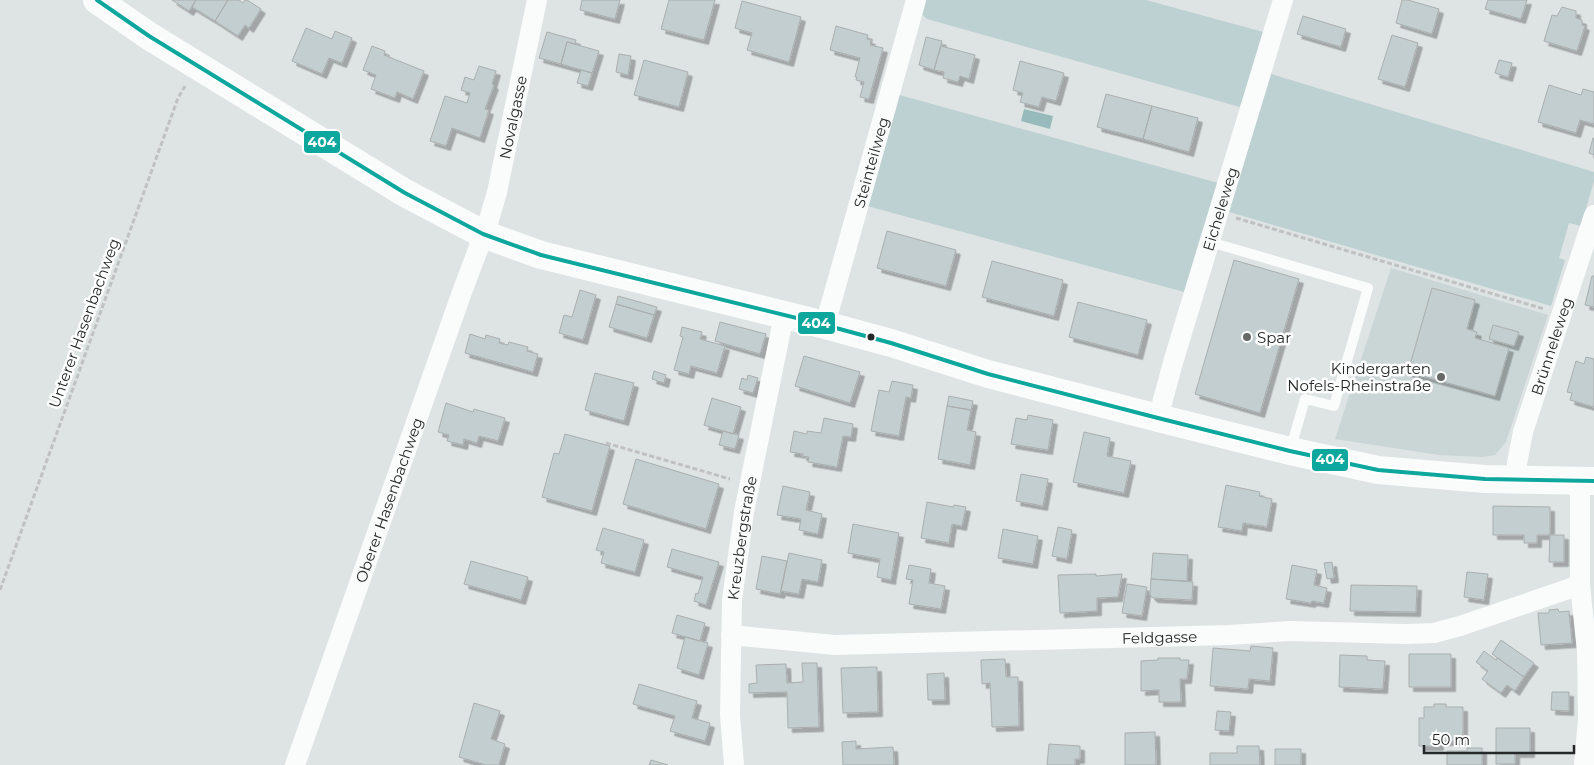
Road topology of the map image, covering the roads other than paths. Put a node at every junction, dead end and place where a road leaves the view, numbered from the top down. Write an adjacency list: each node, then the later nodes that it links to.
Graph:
1 (97, 0): 6 (main road)
2 (537, 0): 6 (street, Novalgasse)
3 (916, 0): 9 (street, Steinteilweg)
4 (1283, 0): 7 (street, Eicheleweg)
5 (1594, 215): 12 (street, Brünneleweg)
6 (483, 234): 8 (main road); 16 (street, Oberer Hasenbachweg)
7 (1210, 242): 10 (street, Eicheleweg); 11 (lane)
8 (784, 315): 9 (main road); 15 (street, Kreuzbergstraße)
9 (825, 325): 10 (main road)
10 (1158, 418): 11 (main road)
11 (1290, 451): 12 (main road)
12 (1516, 480): 13 (main road)
13 (1587, 481): 14 (street)
14 (1580, 585): 15 (street, Feldgasse); 18 (street)
15 (731, 636): 17 (street, Kreuzbergstraße)
16 (295, 765)
17 (734, 765)
18 (1584, 765)

